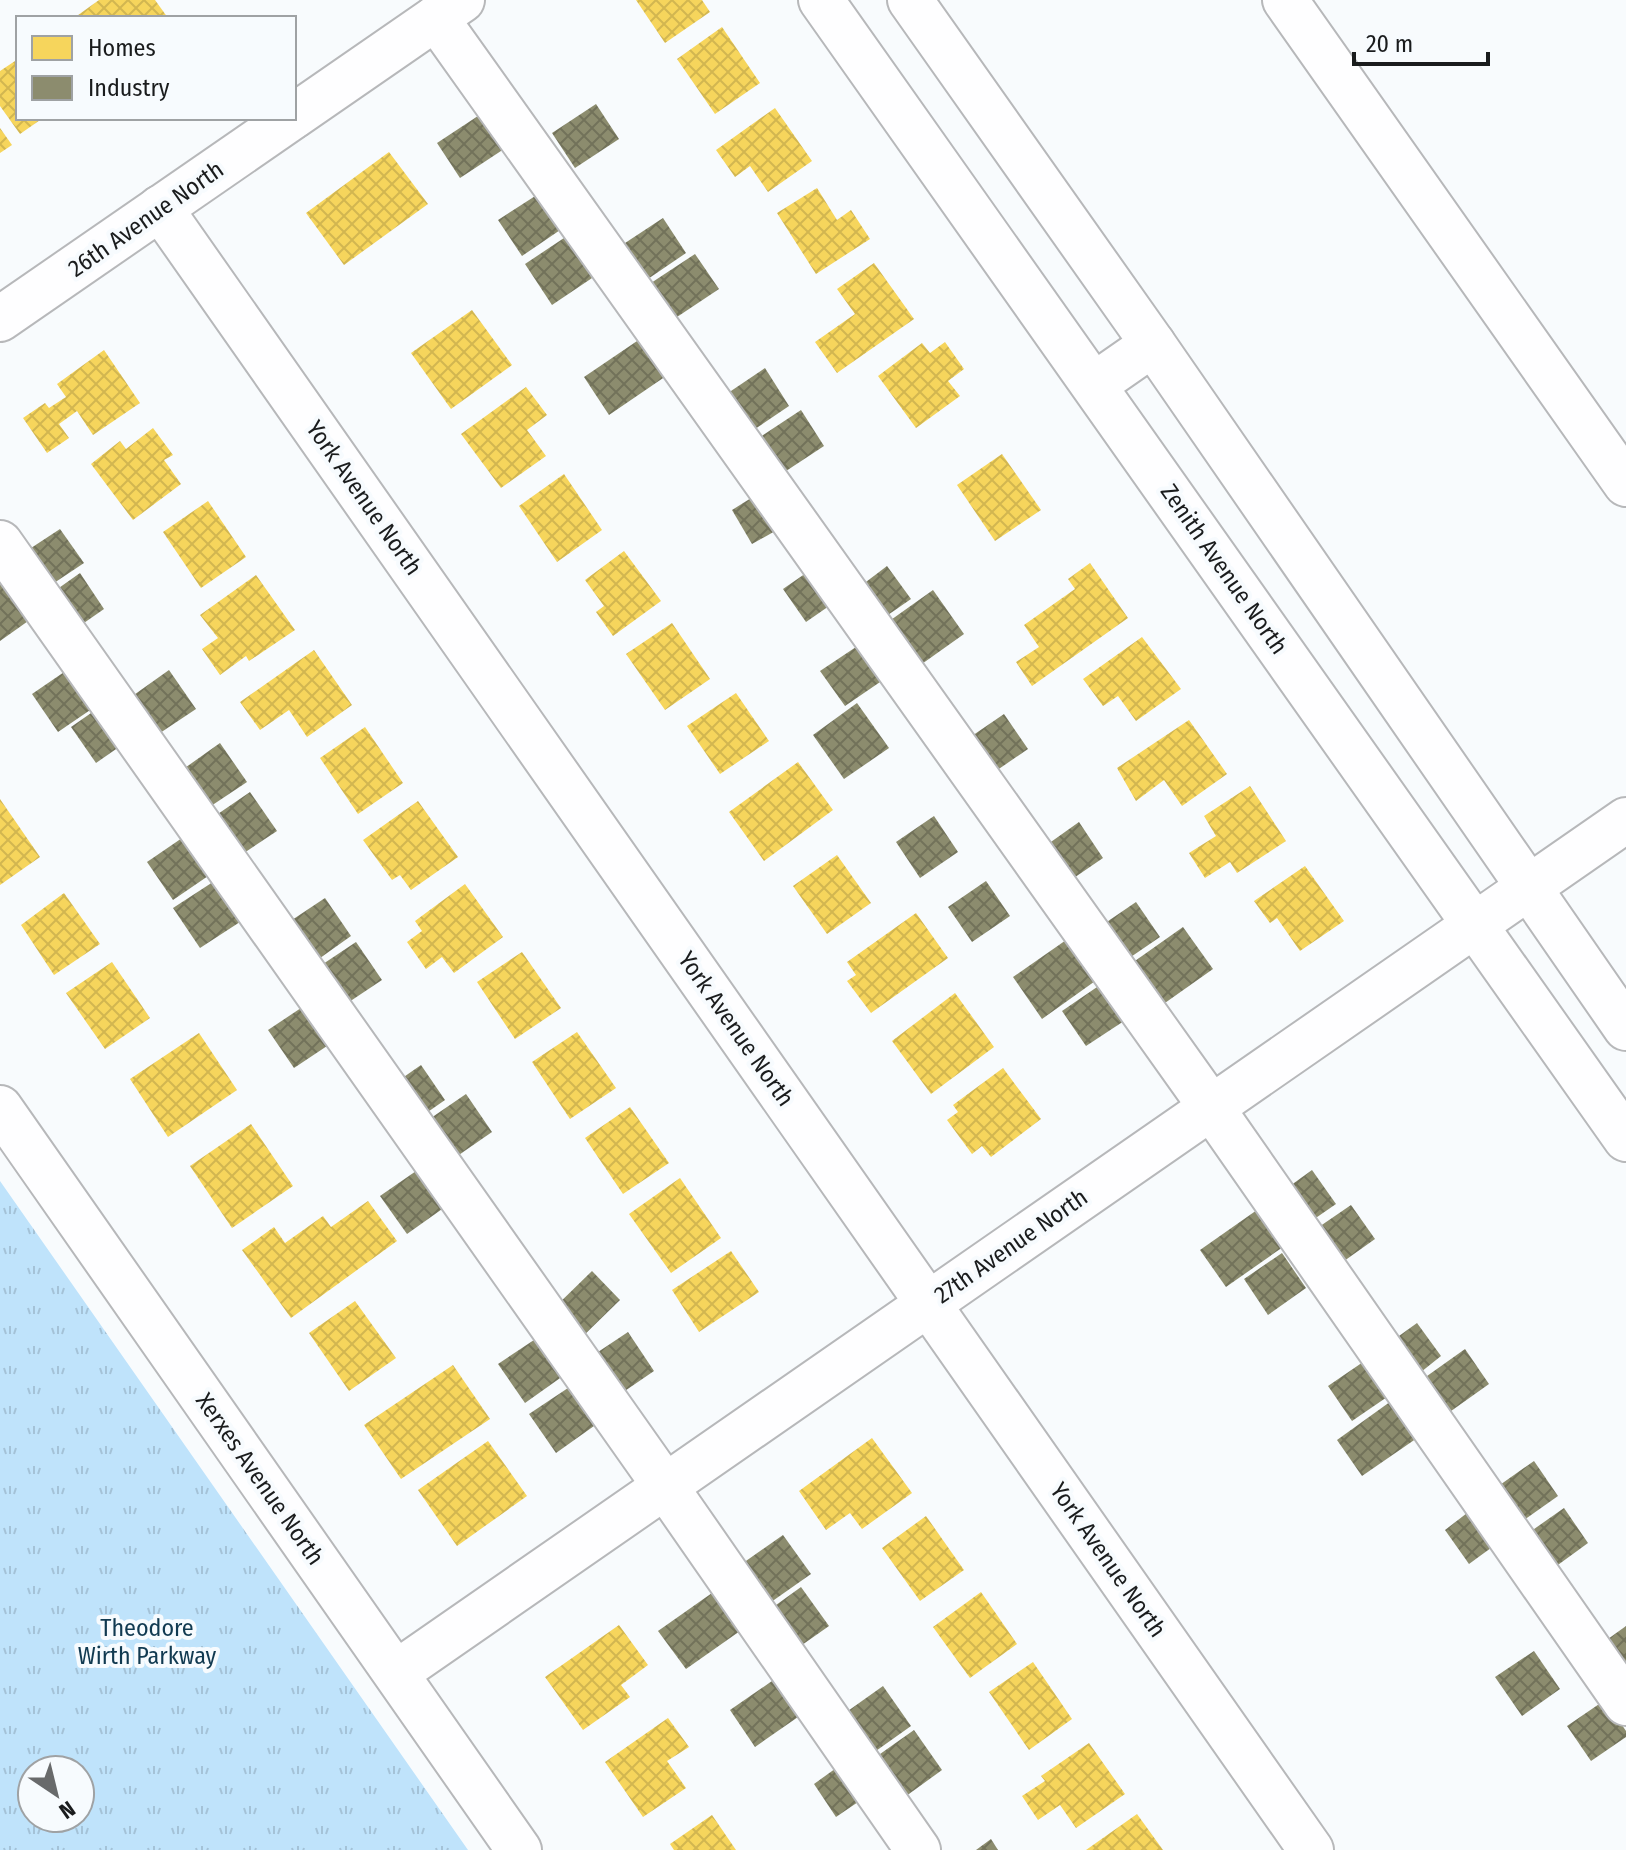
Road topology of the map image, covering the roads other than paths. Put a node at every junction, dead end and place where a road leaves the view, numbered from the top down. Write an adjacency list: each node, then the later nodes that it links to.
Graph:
1 (821, 0): 10 (street, Zenith Avenue North)
2 (910, 0): 9 (street)
3 (1285, 0): 11 (street)
4 (449, 9): 5 (street, 26th Avenue North); 17 (street)
5 (296, 115)
6 (289, 120): 7 (street, 26th Avenue North)
7 (160, 208): 8 (street, 26th Avenue North); 20 (street, York Avenue North)
8 (0, 319)
9 (1153, 344): 10 (street); 14 (street)
10 (1094, 385): 15 (street, Zenith Avenue North)
11 (1626, 484)
12 (0, 543): 21 (street)
13 (1626, 820): 14 (street, 27th Avenue North)
14 (1528, 888): 15 (street, 27th Avenue North); 16 (street)
15 (1476, 924): 17 (street, 27th Avenue North); 19 (street, Zenith Avenue North)
16 (1626, 1028)
17 (1211, 1107): 20 (street, 27th Avenue North); 23 (street)
18 (0, 1108): 22 (street, Xerxes Avenue North)
19 (1626, 1139)
20 (928, 1303): 21 (street, 27th Avenue North); 26 (street, York Avenue North)
21 (665, 1486): 22 (street, 27th Avenue North); 25 (street)
22 (396, 1673): 24 (street, Xerxes Avenue North)
23 (1626, 1703)
24 (519, 1850)
25 (918, 1850)
26 (1311, 1850)

